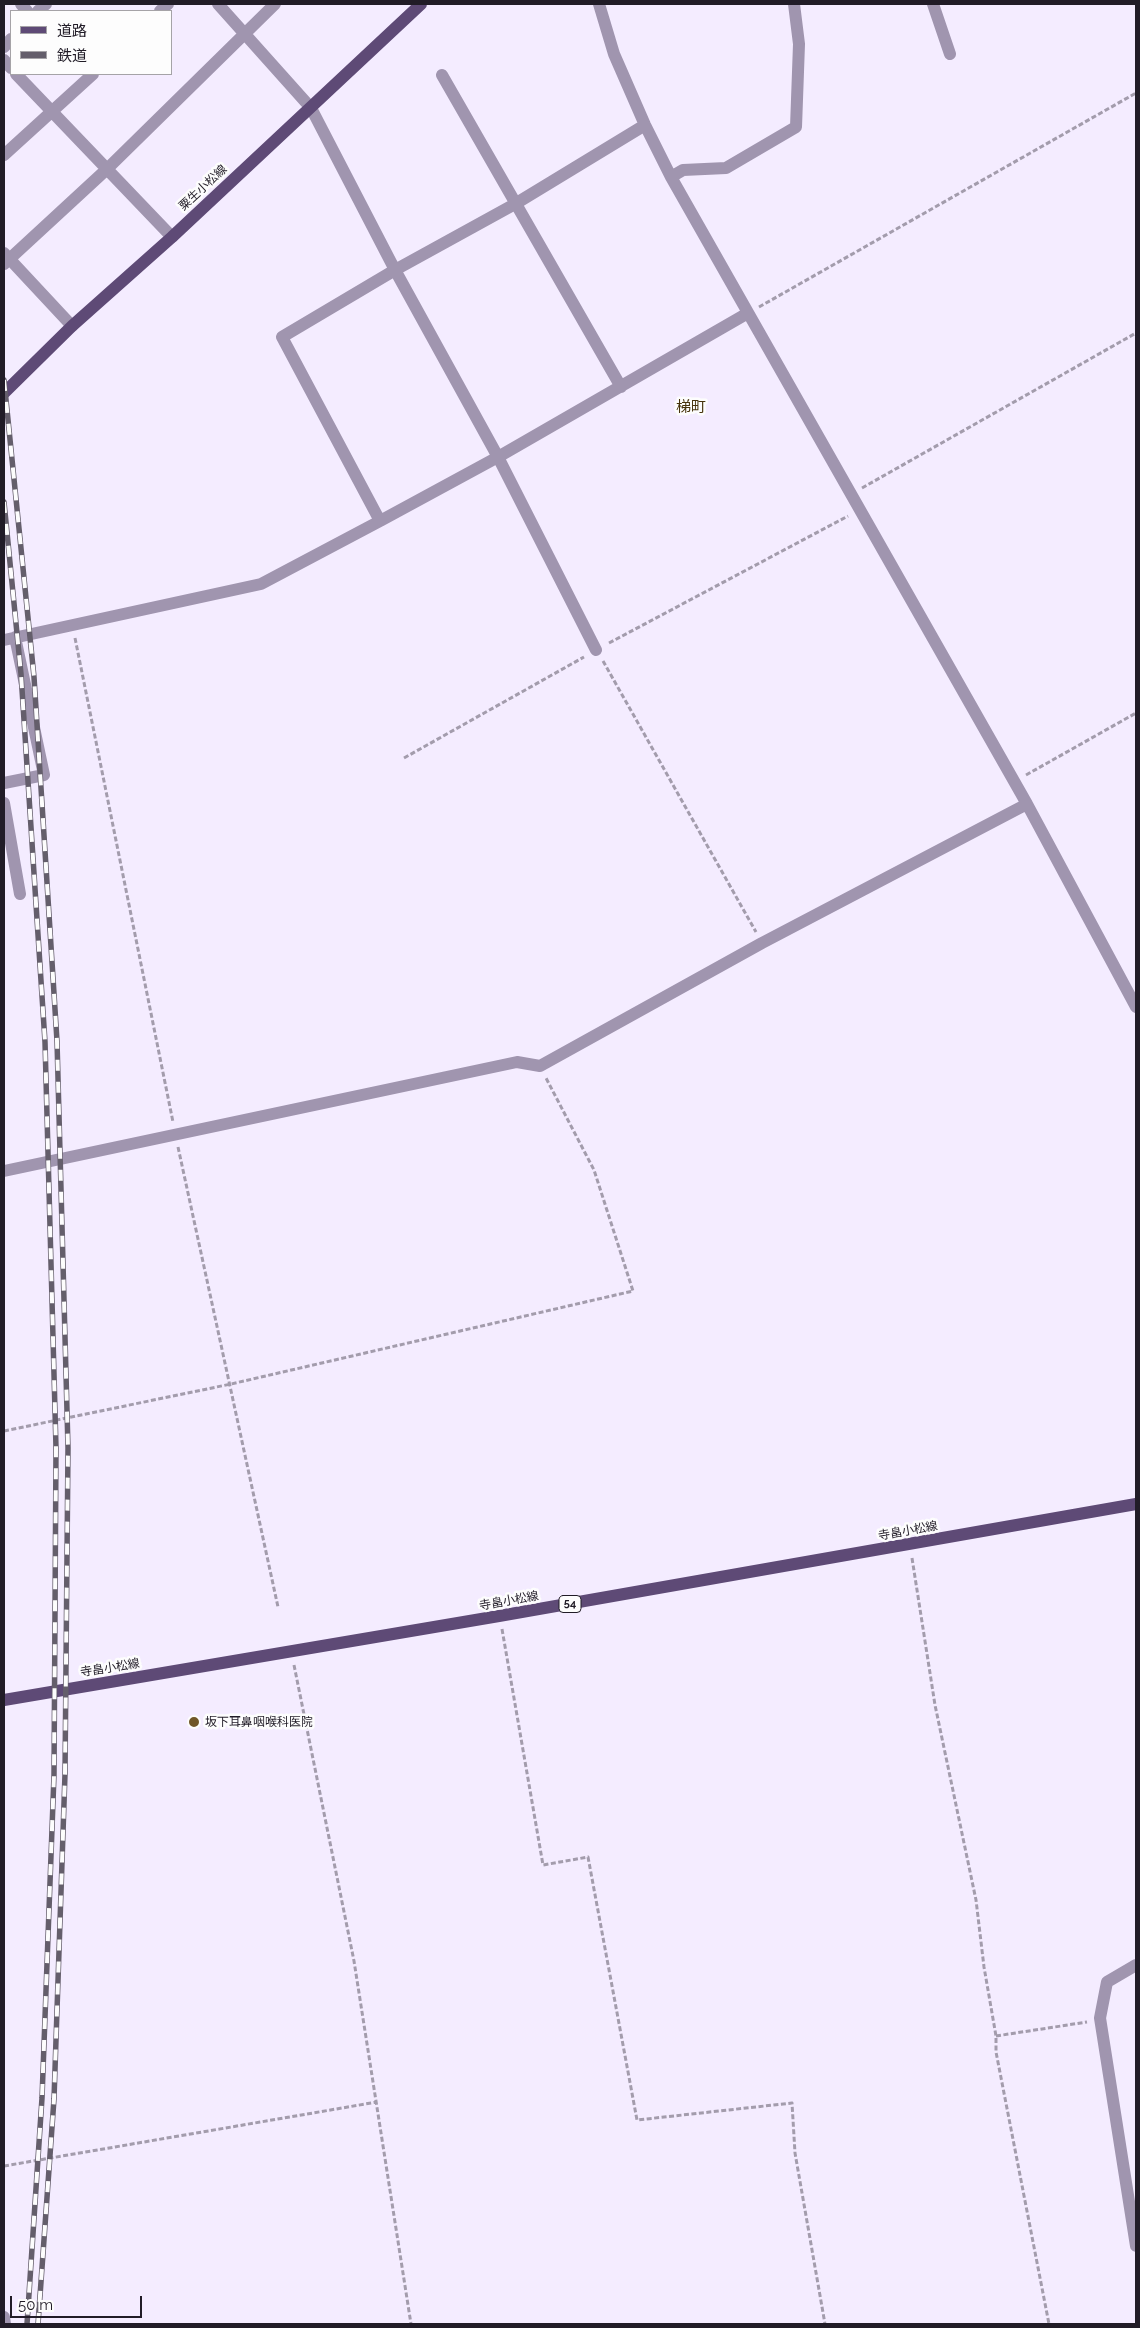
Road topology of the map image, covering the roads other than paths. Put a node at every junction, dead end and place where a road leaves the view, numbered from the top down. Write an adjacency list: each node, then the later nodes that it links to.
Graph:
1 (218, 4): 7 (street)
2 (275, 4): 7 (street)
3 (421, 4): 12 (main road, 粟生小松線)
4 (599, 4): 14 (street)
5 (794, 4): 17 (street)
6 (933, 4): 8 (street)
7 (244, 33): 12 (street); 16 (street)
8 (950, 54)
9 (17, 75): 13 (street)
10 (92, 75): 13 (street)
11 (442, 75): 18 (street)
12 (311, 108): 19 (main road, 粟生小松線); 21 (street)
13 (52, 111): 15 (street); 16 (street)
14 (644, 125): 17 (street); 18 (street)
15 (4, 155)
16 (107, 169): 19 (street); 20 (street)
17 (671, 177): 22 (street)
18 (515, 204): 21 (street); 24 (street)
19 (172, 237): 23 (main road, 粟生小松線)
20 (6, 258): 23 (street)
21 (395, 270): 26 (street); 27 (street)
22 (748, 313): 24 (street); 32 (street)
23 (72, 326): 25 (main road, 粟生小松線)
24 (621, 387): 26 (street)
25 (4, 392)
26 (498, 457): 27 (street); 29 (street)
27 (380, 521): 28 (street)
28 (10, 639): 30 (street)
29 (596, 650)
30 (4, 783)
31 (4, 804): 33 (street)
32 (1026, 804): 34 (street); 35 (street)
33 (20, 894)
34 (1136, 1007)
35 (4, 1171)
36 (1136, 1504): 37 (main road, 寺畠小松線 / 54)
37 (4, 1700)
38 (1136, 1965): 39 (street)
39 (1136, 2246)
40 (4, 2317): 41 (street)
41 (5, 2324)

